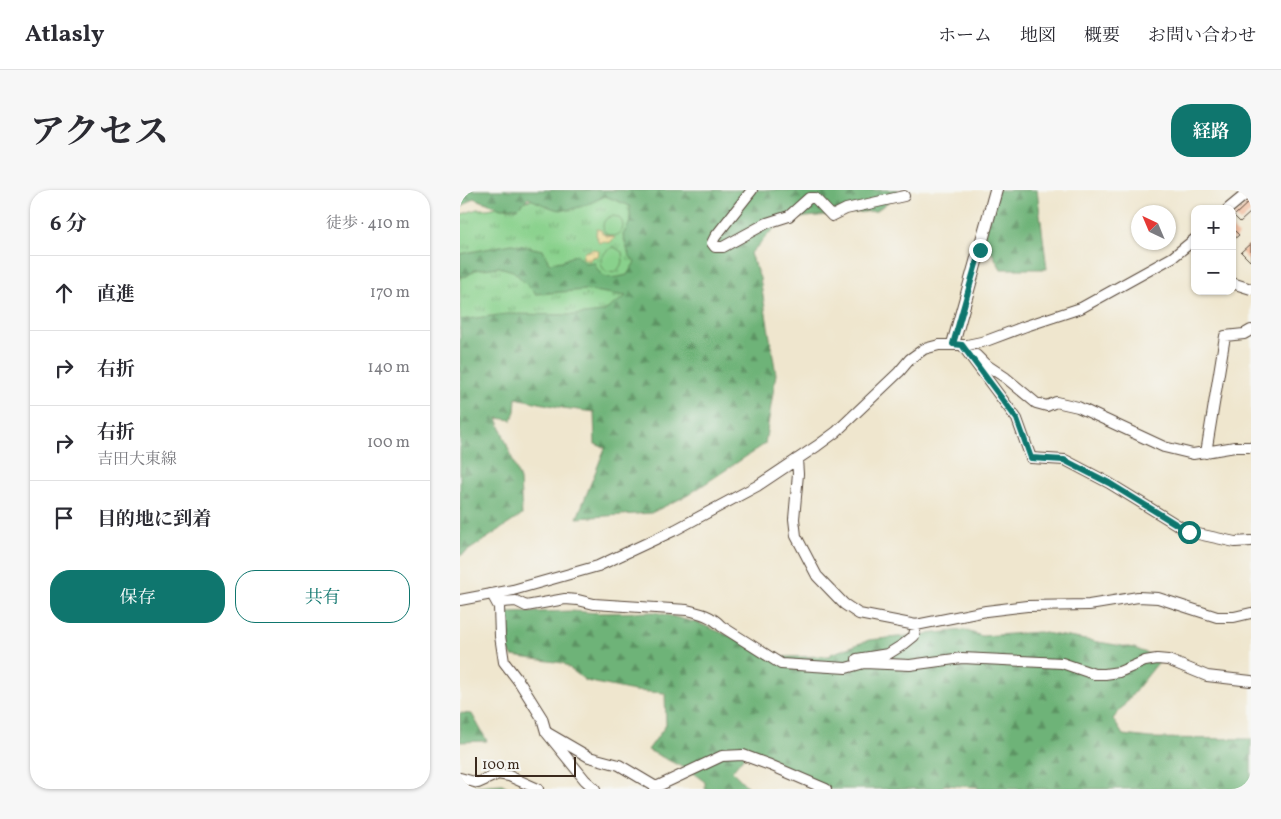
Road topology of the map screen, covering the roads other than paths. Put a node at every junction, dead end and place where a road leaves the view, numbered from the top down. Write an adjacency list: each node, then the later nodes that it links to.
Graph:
1 (752, 190): 4 (street)
2 (996, 190): 10 (main road)
3 (1251, 190): 5 (street)
4 (904, 196)
5 (1233, 205)
6 (1191, 242): 10 (street)
7 (1236, 284): 8 (street)
8 (1251, 289)
9 (1251, 330): 12 (street)
10 (961, 345): 12 (street); 13 (street); 14 (street)
11 (1251, 447): 12 (street)
12 (1206, 453)
13 (798, 459): 15 (street); 18 (street)
14 (1251, 541)
15 (490, 594): 16 (street); 19 (street); 21 (street)
16 (460, 600)
17 (1251, 613): 18 (street)
18 (916, 625): 19 (street)
19 (846, 668): 20 (street)
20 (1251, 681)
21 (546, 732): 24 (street); 25 (street)
22 (460, 778): 23 (street)
23 (538, 789)
24 (595, 789)
25 (826, 789)

